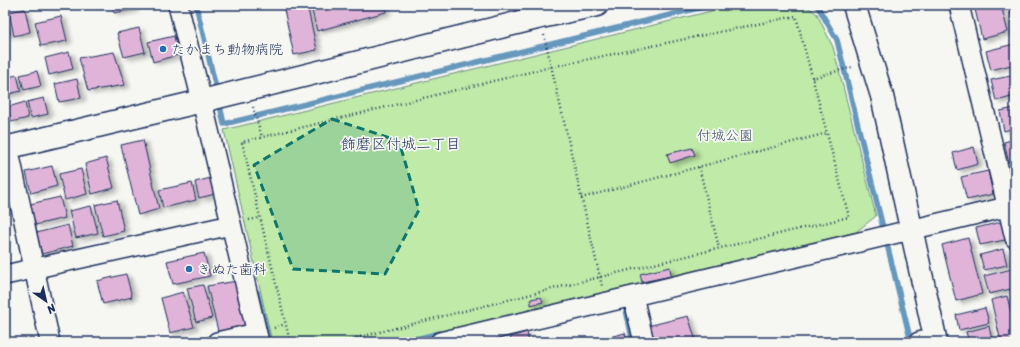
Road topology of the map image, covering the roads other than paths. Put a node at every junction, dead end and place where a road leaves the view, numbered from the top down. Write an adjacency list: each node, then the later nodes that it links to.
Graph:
1 (178, 5): 6 (street)
2 (596, 5): 5 (street)
3 (854, 5): 10 (street)
4 (959, 5): 8 (street)
5 (539, 11): 6 (street)
6 (202, 101): 7 (street); 9 (street)
7 (6, 148): 12 (street)
8 (1011, 206): 10 (street); 11 (street)
9 (231, 225): 12 (street); 15 (street)
10 (910, 231): 14 (street); 16 (street)
11 (1015, 238)
12 (34, 269): 13 (street); 17 (street)
13 (5, 275)
14 (633, 296): 19 (street); 20 (street)
15 (257, 337): 18 (street)
16 (930, 341)
17 (50, 342)
18 (217, 342)
19 (440, 342)
20 (644, 342)

